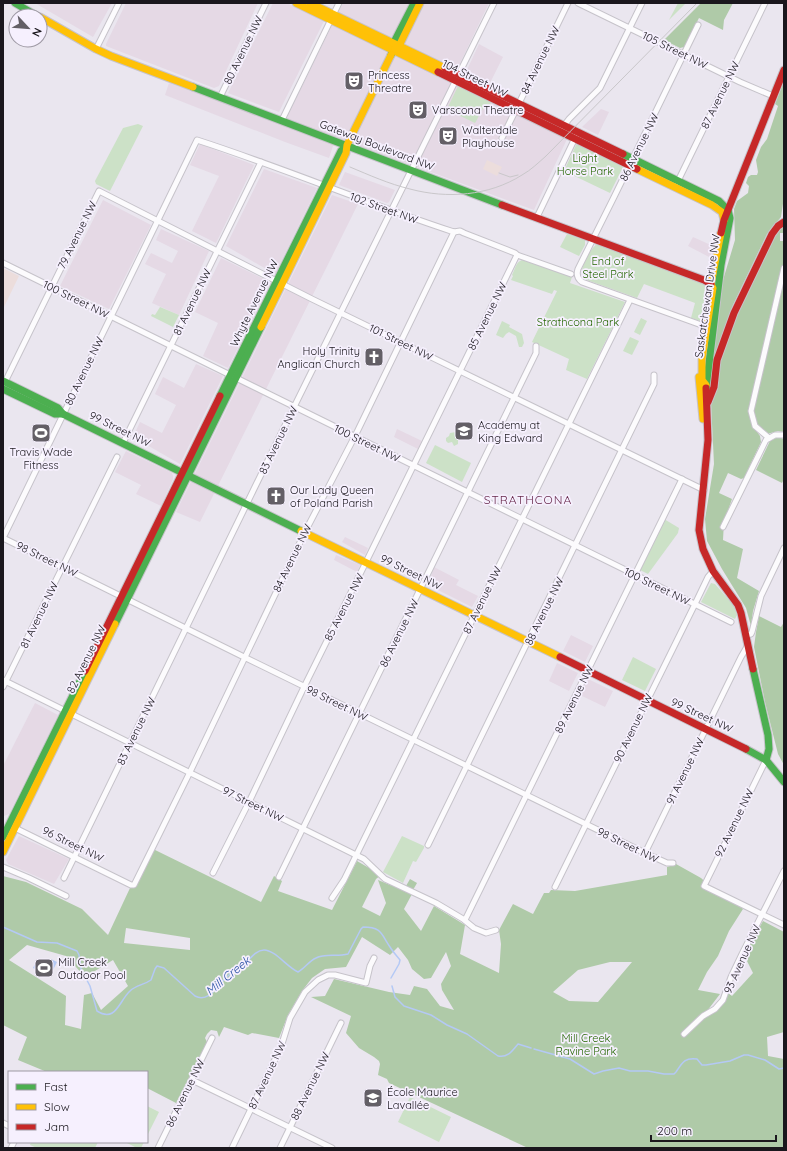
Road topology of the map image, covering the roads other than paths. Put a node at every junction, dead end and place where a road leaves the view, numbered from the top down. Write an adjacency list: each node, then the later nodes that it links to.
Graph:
1 (119, 3): 18 (street)
2 (266, 3): 24 (street, 80 Avenue NW)
3 (296, 3): 13 (main road, 104 Street NW)
4 (310, 3): 13 (main road, 104 Street NW)
5 (339, 3): 13 (street)
6 (414, 3): 17 (main road, Whyte Avenue NW)
7 (420, 3): 17 (main road, Whyte Avenue NW)
8 (494, 3): 21 (street, 83 Avenue NW)
9 (568, 3): 25 (street, 84 Avenue NW)
10 (578, 3): 16 (street, 105 Street NW)
11 (642, 3): 16 (street)
12 (765, 3): 22 (street, 87 Avenue NW)
13 (332, 17): 17 (main road, 104 Street NW); 26 (street)
14 (48, 22): 18 (main road, Gateway Boulevard NW)
15 (698, 25): 19 (street, 86 Avenue NW)
16 (630, 28): 19 (street, 105 Street NW); 27 (street)
17 (395, 47): 21 (main road, 104 Street NW); 31 (main road, Whyte Avenue NW)
18 (96, 50): 24 (main road, Gateway Boulevard NW)
19 (684, 54): 22 (street, 105 Street NW); 33 (street, 86 Avenue NW)
20 (784, 70): 23 (main road, Saskatchewan Drive NW)
21 (457, 77): 25 (main road, 104 Street NW); 34 (street, 83 Avenue NW)
22 (729, 77): 23 (street, 105 Street NW); 35 (street, 87 Avenue NW)
23 (773, 96): 38 (main road, Saskatchewan Drive NW)
24 (220, 97): 26 (main road, Gateway Boulevard NW)
25 (517, 106): 27 (main road, 104 Street NW); 29 (street, 84 Avenue NW)
26 (282, 120): 31 (main road, Gateway Boulevard NW)
27 (563, 128): 28 (main road, 104 Street NW)
28 (577, 135): 33 (main road, 104 Street NW); 42 (street)
29 (502, 138)
30 (198, 140): 32 (street, 102 Street NW); 43 (street, 80 Avenue NW)
31 (347, 146): 34 (main road, Gateway Boulevard NW); 36 (main road, Whyte Avenue NW)
32 (261, 162): 36 (street, 102 Street NW); 48 (street, 81 Avenue NW)
33 (632, 162): 35 (main road, 104 Street NW); 47 (street, 86 Avenue NW)
34 (411, 170): 41 (street, 83 Avenue NW); 42 (main road, Gateway Boulevard NW)
35 (676, 184): 39 (main road, 104 Street NW); 44 (main road, 104 Street NW)
36 (326, 186): 41 (street, 102 Street NW); 54 (main road, Whyte Avenue NW)
37 (99, 191): 43 (street, 101 Street NW); 56 (street, 79 Avenue NW)
38 (734, 197): 39 (main road); 40 (main road, Saskatchewan Drive NW)
39 (719, 201): 40 (main road, 104 Street NW)
40 (728, 210): 44 (main road, Saskatchewan Drive NW); 51 (main road, Saskatchewan Drive NW)
41 (391, 211): 46 (street, 102 Street NW); 58 (street, 83 Avenue NW)
42 (537, 217): 47 (main road, Gateway Boulevard NW)
43 (159, 220): 48 (street, 101 Street NW); 59 (street, 80 Avenue NW)
44 (724, 220): 55 (main road, Saskatchewan Drive NW)
45 (784, 222): 68 (main road)
46 (454, 232): 49 (street, 102 Street NW); 61 (street, 84 Avenue NW)
47 (594, 239): 55 (main road, Gateway Boulevard NW); 57 (street, 86 Avenue NW)
48 (218, 250): 54 (street, 101 Street NW); 62 (street, 81 Avenue NW)
49 (517, 255): 53 (street, 102 Street NW); 65 (street, 85 Avenue NW)
50 (3, 263): 56 (street, 100 Street NW)
51 (721, 265): 55 (main road); 70 (main road, Saskatchewan Drive NW)
52 (784, 268): 78 (street)
53 (571, 274)
54 (280, 282): 58 (street, 101 Street NW); 67 (main road, Whyte Avenue NW)
55 (712, 284): 60 (main road, Saskatchewan Drive NW)
56 (52, 287): 59 (street, 100 Street NW); 69 (street, 79 Avenue NW)
57 (630, 300): 60 (street); 75 (street, 87 Avenue NW)
58 (341, 312): 61 (street, 101 Street NW); 73 (street, 83 Avenue NW)
59 (110, 316): 62 (street, 100 Street NW); 74 (street, 80 Avenue NW)
60 (707, 327): 64 (main road, Saskatchewan Drive NW)
61 (401, 342): 65 (street, 101 Street NW); 77 (street, 84 Avenue NW)
62 (170, 346): 67 (street, 100 Street NW); 79 (street, 81 Avenue NW)
63 (536, 346): 71 (street, 86 Avenue NW)
64 (702, 359): 70 (main road, Saskatchewan Drive NW); 82 (main road, Saskatchewan Drive NW)
65 (460, 370): 71 (street, 101 Street NW); 83 (street, 85 Avenue NW)
66 (654, 375): 80 (street, 88 Avenue NW)
67 (233, 377): 73 (street, 100 Street NW); 84 (main road, Whyte Avenue NW)
68 (714, 382): 70 (main road); 72 (main road)
69 (4, 384): 74 (main road, 99 Street NW)
70 (706, 385): 72 (main road, Saskatchewan Drive NW)
71 (515, 397): 75 (street, 101 Street NW); 87 (street, 86 Avenue NW)
72 (707, 406): 82 (main road, Saskatchewan Drive NW)
73 (294, 407): 77 (street, 100 Street NW); 88 (street, 83 Avenue NW)
74 (63, 414): 79 (main road, 99 Street NW); 92 (street, 80 Avenue NW)
75 (569, 424): 80 (street, 101 Street NW); 89 (street, 87 Avenue NW)
76 (784, 435): 78 (street)
77 (354, 437): 83 (street, 100 Street NW); 91 (street, 84 Avenue NW)
78 (767, 439): 90 (street)
79 (122, 443): 84 (main road, 99 Street NW)
80 (623, 450): 85 (street, 101 Street NW); 93 (street, 88 Avenue NW)
81 (117, 457): 96 (street, 81 Avenue NW)
82 (706, 457): 86 (main road, Saskatchewan Drive NW)
83 (414, 466): 87 (street, 100 Street NW); 95 (street, 85 Avenue NW)
84 (185, 473): 88 (main road, 99 Street NW); 100 (main road, 82 Avenue NW)
85 (682, 479): 86 (street, 101 Street NW); 98 (street, 89 Avenue NW)
86 (704, 490): 97 (main road, Saskatchewan Drive NW)
87 (468, 493): 89 (street, 100 Street NW); 99 (street, 86 Avenue NW)
88 (247, 504): 91 (main road, 99 Street NW); 104 (street, 83 Avenue NW)
89 (522, 519): 93 (street, 100 Street NW); 102 (street, 87 Avenue NW)
90 (723, 527)
91 (305, 532): 95 (main road, 99 Street NW); 108 (street, 84 Avenue NW)
92 (3, 538): 96 (street, 98 Street NW)
93 (576, 546): 98 (street, 100 Street NW); 106 (street, 88 Avenue NW)
94 (784, 548): 105 (street)
95 (366, 562): 99 (main road, 99 Street NW); 112 (street, 85 Avenue NW)
96 (63, 567): 100 (street, 98 Street NW); 110 (street, 81 Avenue NW)
97 (714, 570): 101 (street, 90 Avenue NW); 105 (main road, Saskatchewan Drive NW)
98 (635, 575): 101 (street, 100 Street NW); 109 (street, 89 Avenue NW)
99 (421, 589): 102 (main road, 99 Street NW); 115 (street, 86 Avenue NW)
100 (124, 598): 104 (street, 98 Street NW); 114 (main road, 82 Avenue NW)
101 (694, 604): 103 (street, 100 Street NW); 113 (street, 90 Avenue NW)
102 (474, 615): 106 (main road, 99 Street NW); 117 (street, 87 Avenue NW)
103 (731, 622)
104 (187, 628): 108 (street, 98 Street NW); 118 (street, 83 Avenue NW)
105 (746, 635): 107 (main road, Saskatchewan Drive NW)
106 (528, 642): 109 (main road, 99 Street NW); 120 (street, 88 Avenue NW)
107 (748, 645): 116 (street, 91 Avenue NW); 119 (main road, Saskatchewan Drive NW)
108 (244, 657): 112 (street, 98 Street NW); 121 (street, 84 Avenue NW)
109 (588, 671): 113 (main road, 99 Street NW); 123 (street, 89 Avenue NW)
110 (4, 681): 111 (street, 81 Avenue NW); 114 (street, 97 Street NW)
111 (3, 687)
112 (304, 687): 115 (street, 98 Street NW); 124 (street, 85 Avenue NW)
113 (647, 700): 116 (main road, 99 Street NW); 125 (street, 90 Avenue NW)
114 (68, 713): 118 (street, 97 Street NW); 126 (main road, 82 Avenue NW)
115 (359, 714): 117 (street, 98 Street NW); 127 (street, 86 Avenue NW)
116 (706, 729): 119 (main road, 99 Street NW); 131 (street, 91 Avenue NW)
117 (413, 740): 120 (street, 98 Street NW); 132 (street, 87 Avenue NW)
118 (130, 744): 121 (street, 97 Street NW); 133 (street, 83 Avenue NW)
119 (766, 760): 122 (main road); 144 (street, 92 Avenue NW)
120 (467, 766): 123 (street, 98 Street NW); 129 (street, 88 Avenue NW)
121 (190, 772): 124 (street, 97 Street NW); 140 (street, 84 Avenue NW)
122 (784, 782)
123 (526, 796): 125 (street, 98 Street NW); 145 (street, 89 Avenue NW)
124 (249, 802): 127 (street, 97 Street NW); 137 (street, 85 Avenue NW)
125 (586, 824): 131 (street, 98 Street NW); 141 (street, 90 Avenue NW)
126 (9, 825): 128 (main road, 82 Avenue NW); 130 (main road, 82 Avenue NW); 133 (street, 96 Street NW)
127 (303, 828): 132 (street, 97 Street NW); 138 (street, 86 Avenue NW)
128 (3, 837)
129 (428, 845)
130 (3, 852)
131 (645, 853): 134 (street, 98 Street NW)
132 (356, 855): 143 (street, 87 Avenue NW); 145 (street, 97 Street NW)
133 (74, 857): 139 (street, 83 Avenue NW); 140 (street, 96 Street NW)
134 (672, 864)
135 (3, 867): 142 (street)
136 (784, 871): 144 (street, 93 Avenue NW)
137 (213, 873)
138 (279, 877)
139 (64, 878)
140 (133, 885)
141 (555, 887)
142 (66, 896)
143 (332, 898)
144 (762, 915): 146 (street); 150 (street, 93 Avenue NW)
145 (465, 920): 147 (street, 97 Street NW)
146 (784, 925)
147 (496, 930)
148 (374, 958): 153 (street, 87 Avenue NW)
149 (341, 1024): 154 (street, 88 Avenue NW)
150 (684, 1034)
151 (212, 1038): 152 (street, 86 Avenue NW)
152 (192, 1080): 153 (street); 155 (street, 86 Avenue NW)
153 (251, 1109): 154 (street); 156 (street, 87 Avenue NW)
154 (290, 1128): 157 (street, 88 Avenue NW); 158 (street)
155 (158, 1148)
156 (232, 1148)
157 (280, 1148)
158 (332, 1148)

